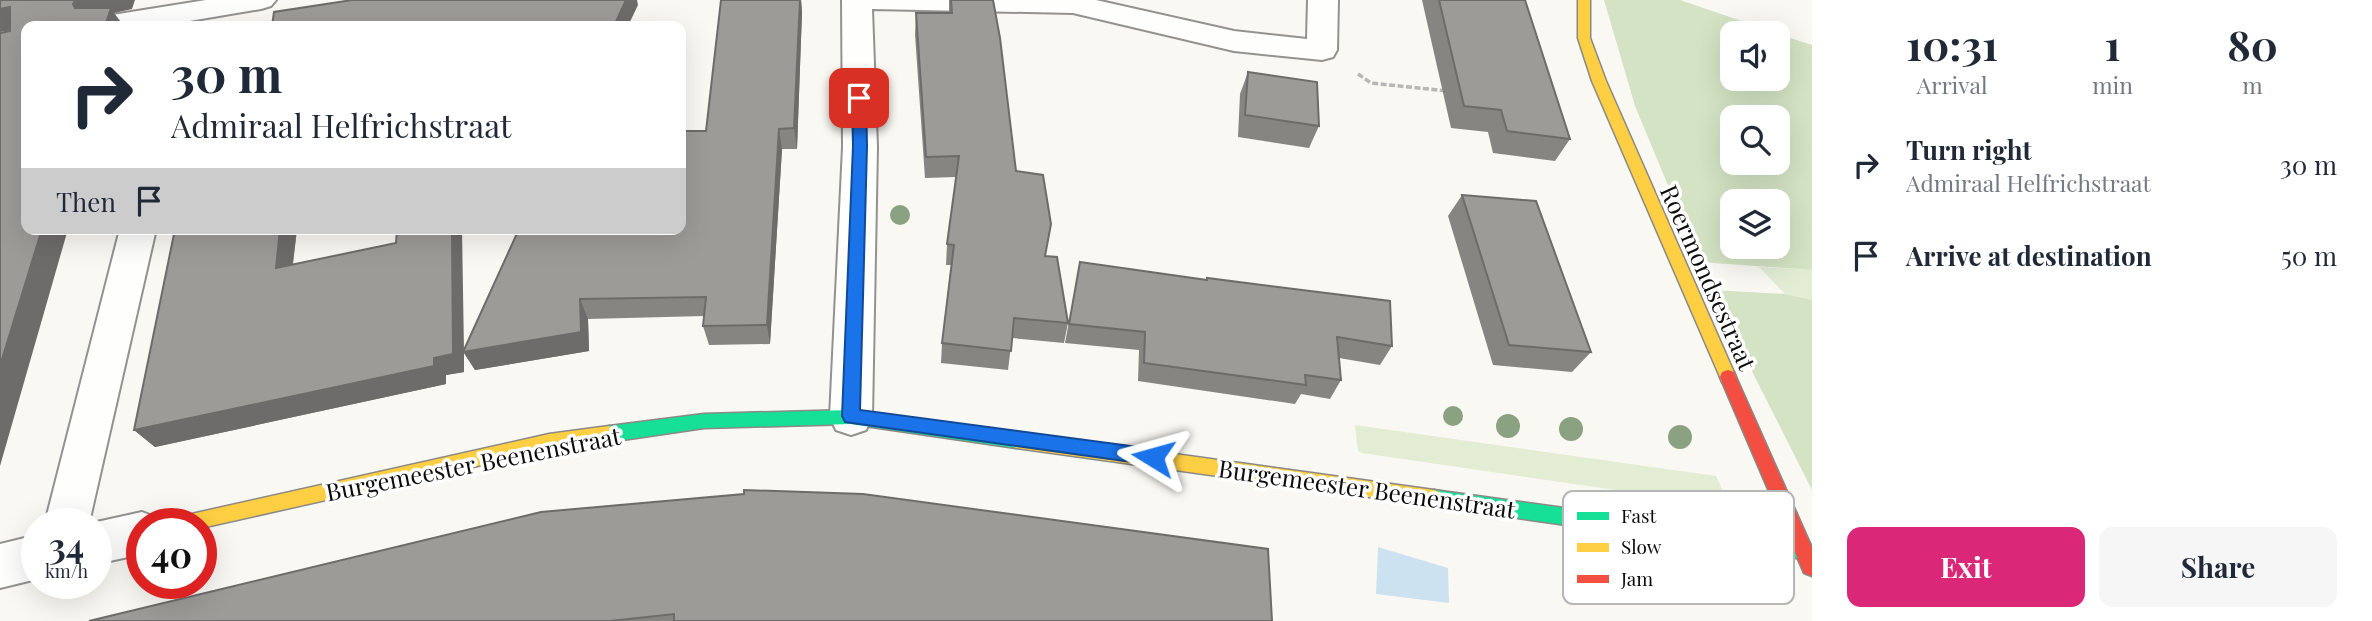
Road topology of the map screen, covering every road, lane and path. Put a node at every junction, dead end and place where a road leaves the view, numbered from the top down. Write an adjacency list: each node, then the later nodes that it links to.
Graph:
1 (857, 0): 11 (street)
2 (872, 0): 8 (street)
3 (1323, 0): 8 (street)
4 (1584, 0): 12 (street, Roermondsestraat)
5 (243, 1): 6 (street)
6 (191, 13): 7 (street)
7 (139, 21)
8 (1322, 50): 9 (path)
9 (1448, 91)
10 (137, 235): 13 (street)
11 (851, 416): 14 (street, Burgemeester Beenenstraat); 15 (street, Burgemeester Beenenstraat)
12 (1776, 491)
13 (71, 508)
14 (217, 516)
15 (1563, 516)
16 (1794, 532): 18 (street, Roermondsestraat)
17 (1794, 549): 18 (street, Burgemeester Beenenstraat)
18 (1802, 550): 21 (street, Roermondsestraat)
19 (21, 561): 20 (street)
20 (0, 566)
21 (1812, 568)

